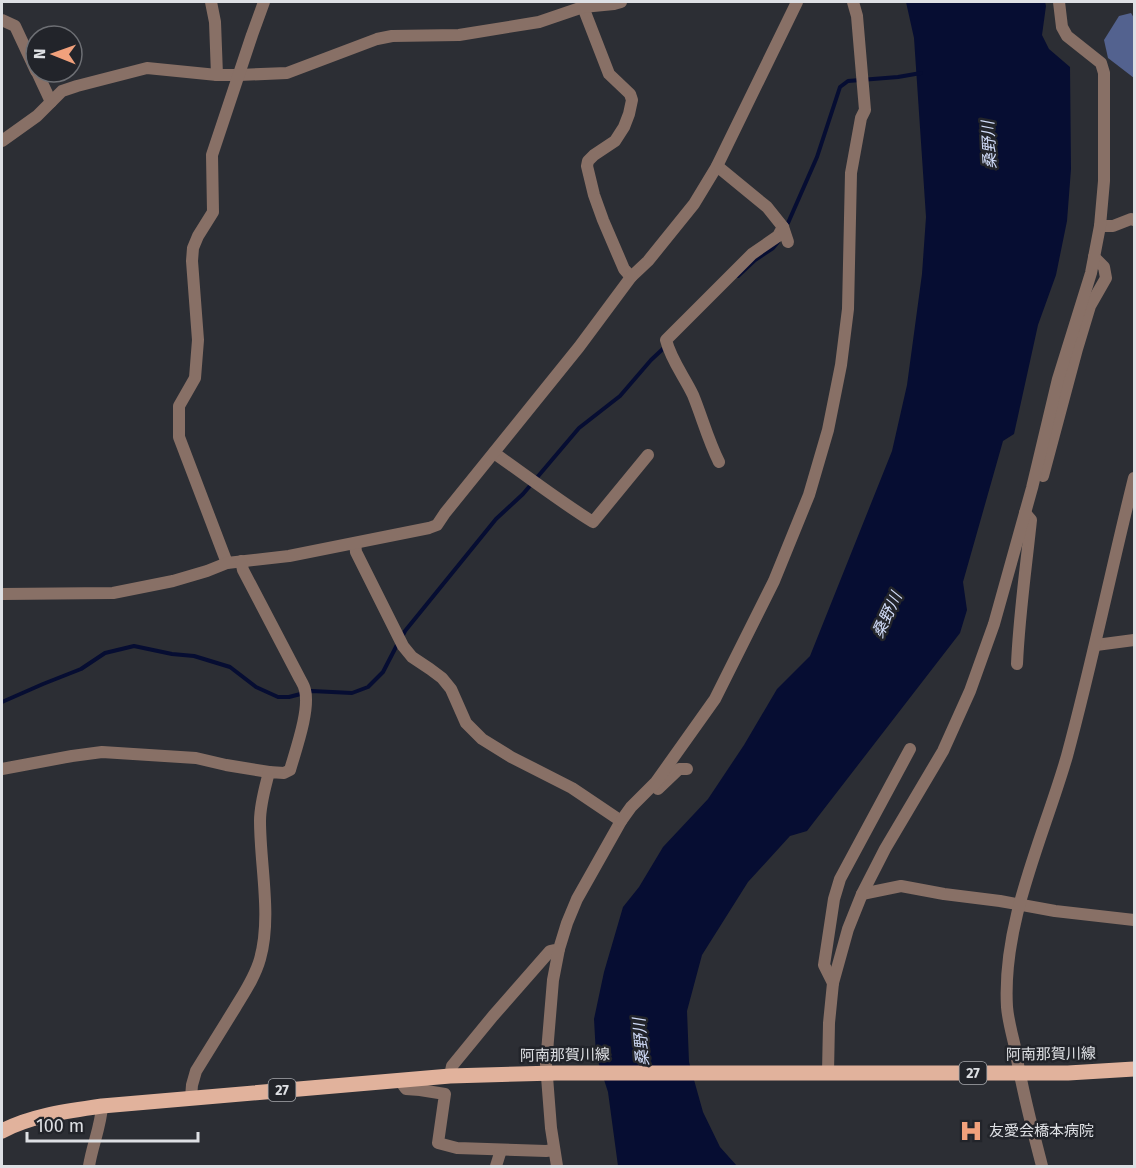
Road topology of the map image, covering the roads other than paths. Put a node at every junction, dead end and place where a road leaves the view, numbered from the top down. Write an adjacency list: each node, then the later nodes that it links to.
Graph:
1 (211, 2): 10 (street)
2 (264, 2): 11 (street)
3 (621, 2): 7 (street)
4 (797, 2): 15 (street)
5 (854, 2): 37 (street)
6 (1059, 2): 17 (street)
7 (587, 5): 11 (street); 20 (street)
8 (2, 20): 9 (street)
9 (24, 45)
10 (217, 75): 11 (street); 13 (street)
11 (239, 75): 28 (street)
12 (42, 84): 13 (street)
13 (51, 102): 14 (street)
14 (2, 141)
15 (717, 166): 18 (street); 20 (street)
16 (1134, 220): 17 (street)
17 (1100, 226): 25 (street)
18 (783, 227): 19 (street); 23 (street)
19 (788, 242)
20 (631, 277): 21 (street)
21 (494, 453): 22 (street); 26 (street)
22 (648, 455)
23 (719, 462)
24 (1134, 478): 31 (street)
25 (1028, 517): 32 (street); 38 (street)
26 (355, 543): 27 (street); 37 (street)
27 (241, 561): 28 (street); 36 (street)
28 (227, 563): 29 (street)
29 (2, 594)
30 (1134, 640): 31 (street)
31 (1096, 645): 39 (street)
32 (1017, 664)
33 (910, 749): 42 (street)
34 (2, 769): 36 (street)
35 (687, 769): 37 (street)
36 (269, 772): 49 (street)
37 (621, 821): 41 (street)
38 (862, 894): 39 (street); 42 (street)
39 (1019, 905): 40 (street); 46 (street)
40 (1134, 920)
41 (559, 949): 45 (street); 47 (street)
42 (833, 983): 44 (street)
43 (1134, 1069): 46 (main road, 阿南那賀川線 / 27)
44 (828, 1072): 45 (main road, 阿南那賀川線 / 27); 46 (main road, 阿南那賀川線 / 27)
45 (546, 1073): 47 (main road, 阿南那賀川線 / 27); 53 (street)
46 (1018, 1073): 57 (street)
47 (450, 1076): 48 (main road, 阿南那賀川線 / 27)
48 (400, 1081): 49 (main road, 阿南那賀川線 / 27); 52 (street)
49 (190, 1098): 50 (main road, 阿南那賀川線 / 27)
50 (102, 1106): 51 (main road, 阿南那賀川線 / 27); 54 (street)
51 (2, 1131)
52 (501, 1150): 53 (street); 55 (street)
53 (554, 1150): 56 (street)
54 (89, 1167)
55 (496, 1167)
56 (557, 1167)
57 (1042, 1167)

